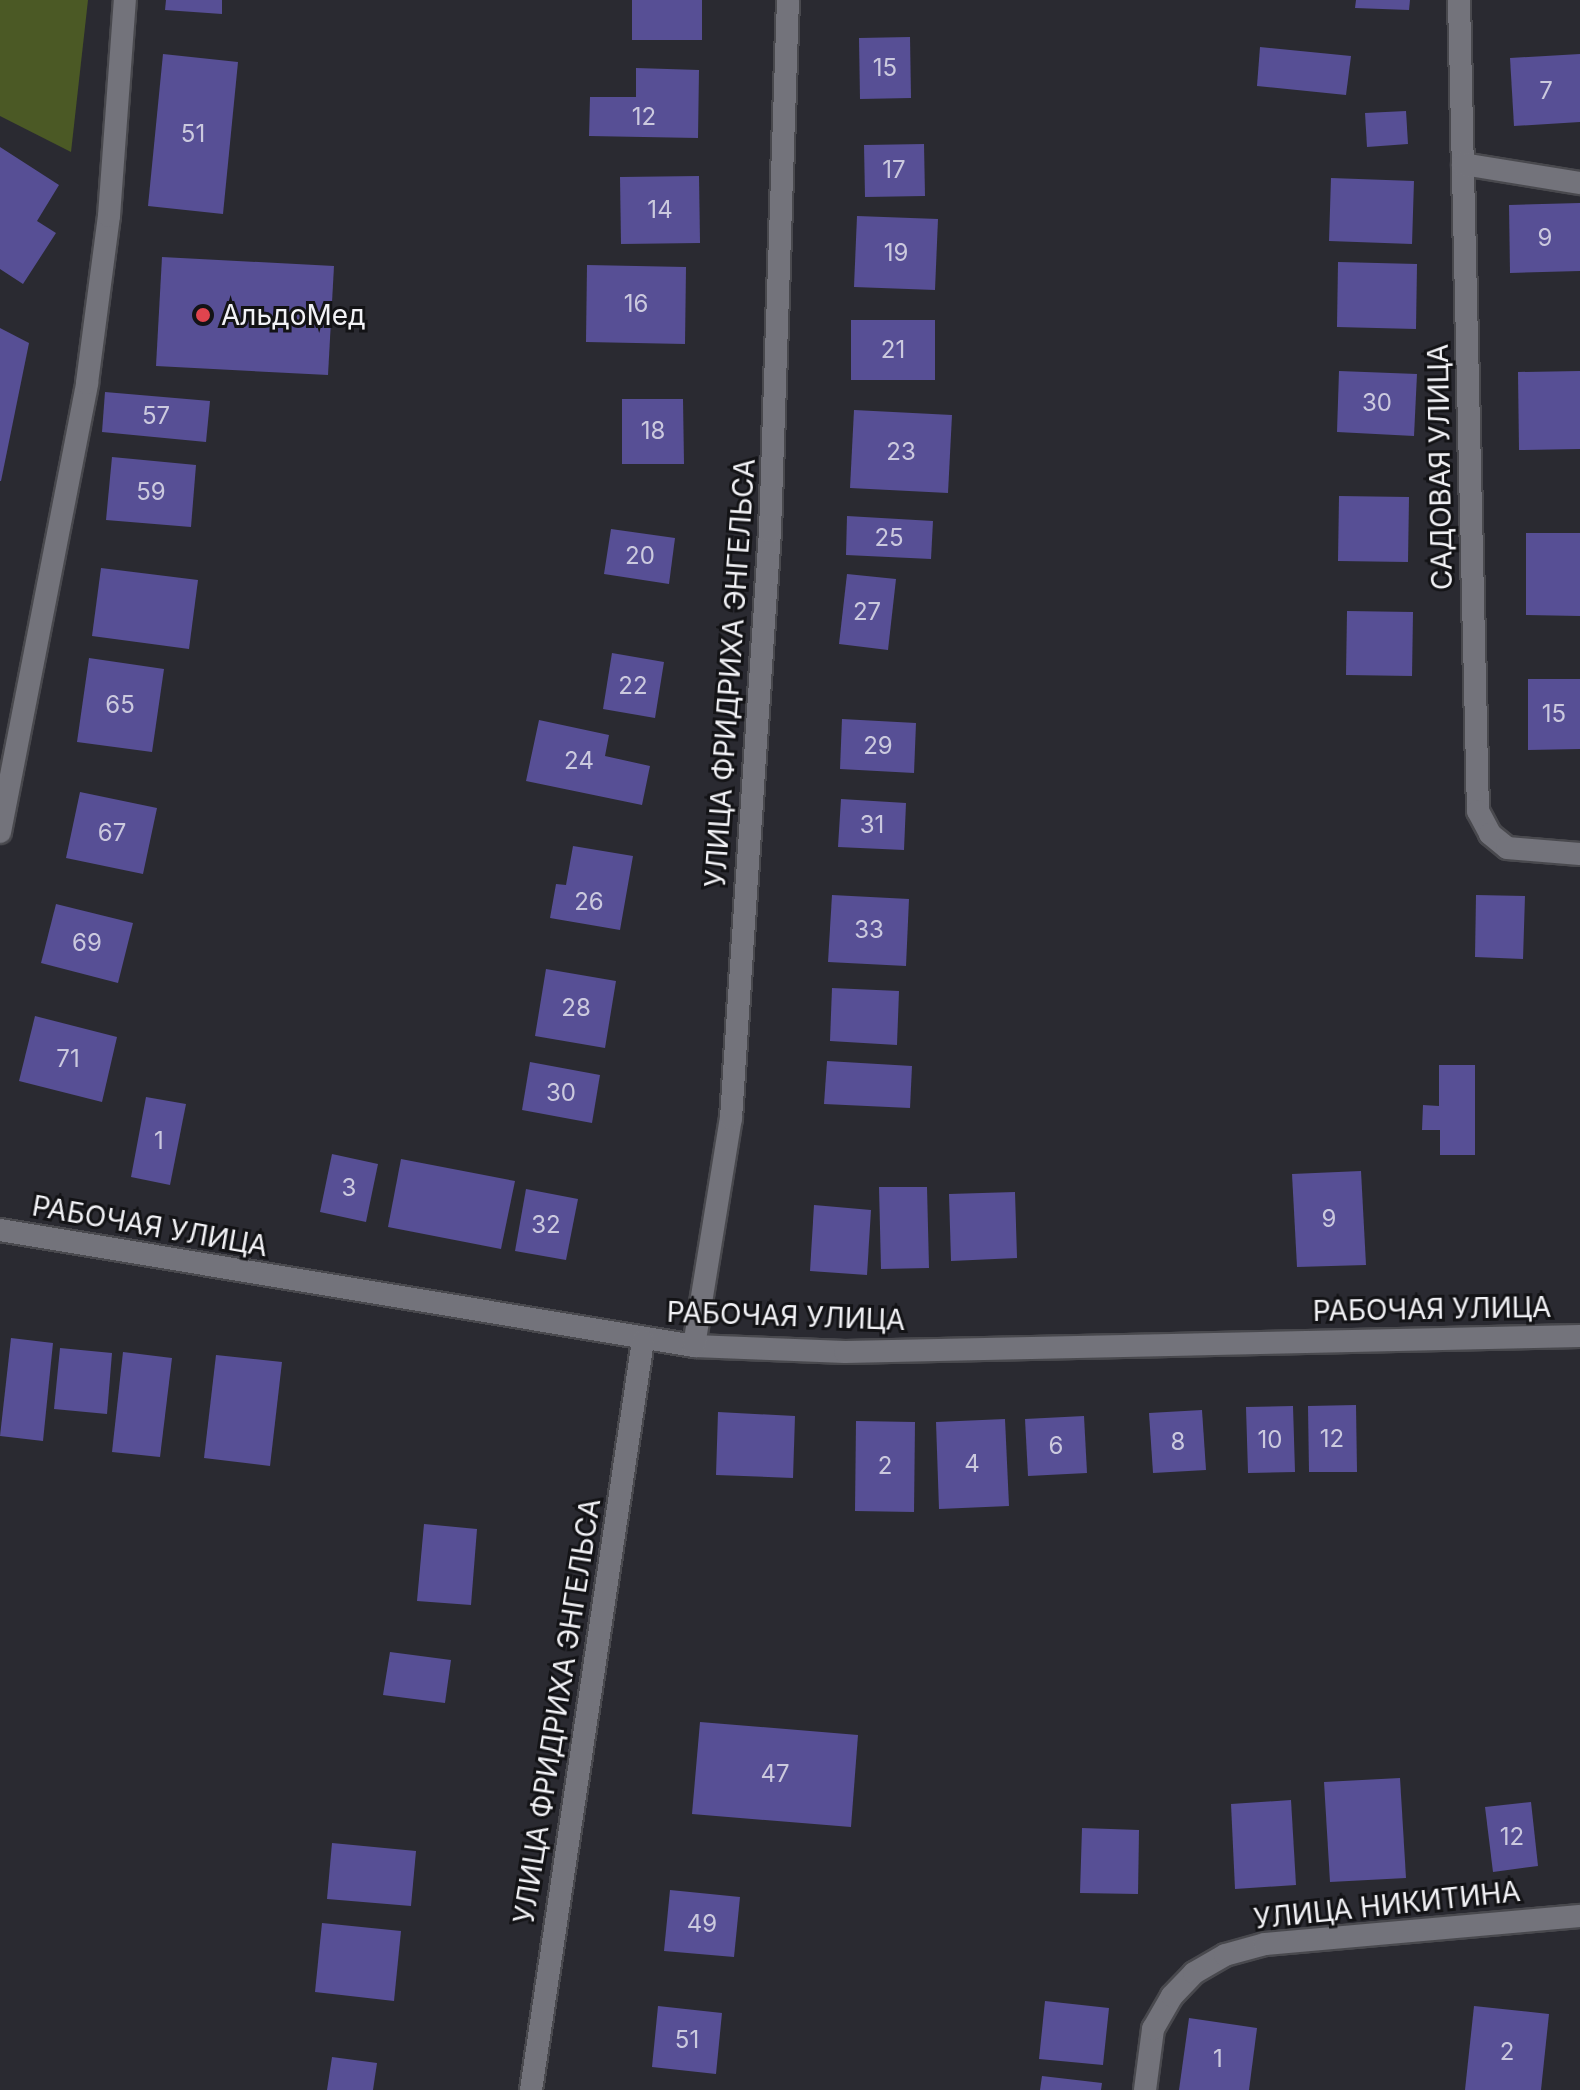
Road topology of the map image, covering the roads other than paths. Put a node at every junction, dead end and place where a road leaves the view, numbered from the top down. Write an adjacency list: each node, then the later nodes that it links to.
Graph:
1 (125, 0): 6 (street)
2 (788, 0): 11 (street, УЛИЦА ФРИДРИХА ЭНГЕЛЬСА)
3 (1459, 0): 4 (street, САДОВАЯ УЛИЦА)
4 (1463, 164): 5 (street); 7 (street, САДОВАЯ УЛИЦА)
5 (1580, 183)
6 (0, 832)
7 (1580, 854)
8 (0, 1230): 10 (street, РАБОЧАЯ УЛИЦА)
9 (1580, 1336): 11 (street, РАБОЧАЯ УЛИЦА)
10 (643, 1341): 11 (street, РАБОЧАЯ УЛИЦА); 13 (street, УЛИЦА ФРИДРИХА ЭНГЕЛЬСА)
11 (694, 1346)
12 (1580, 1916): 14 (street, УЛИЦА НИКИТИНА)
13 (531, 2090)
14 (1145, 2090)

